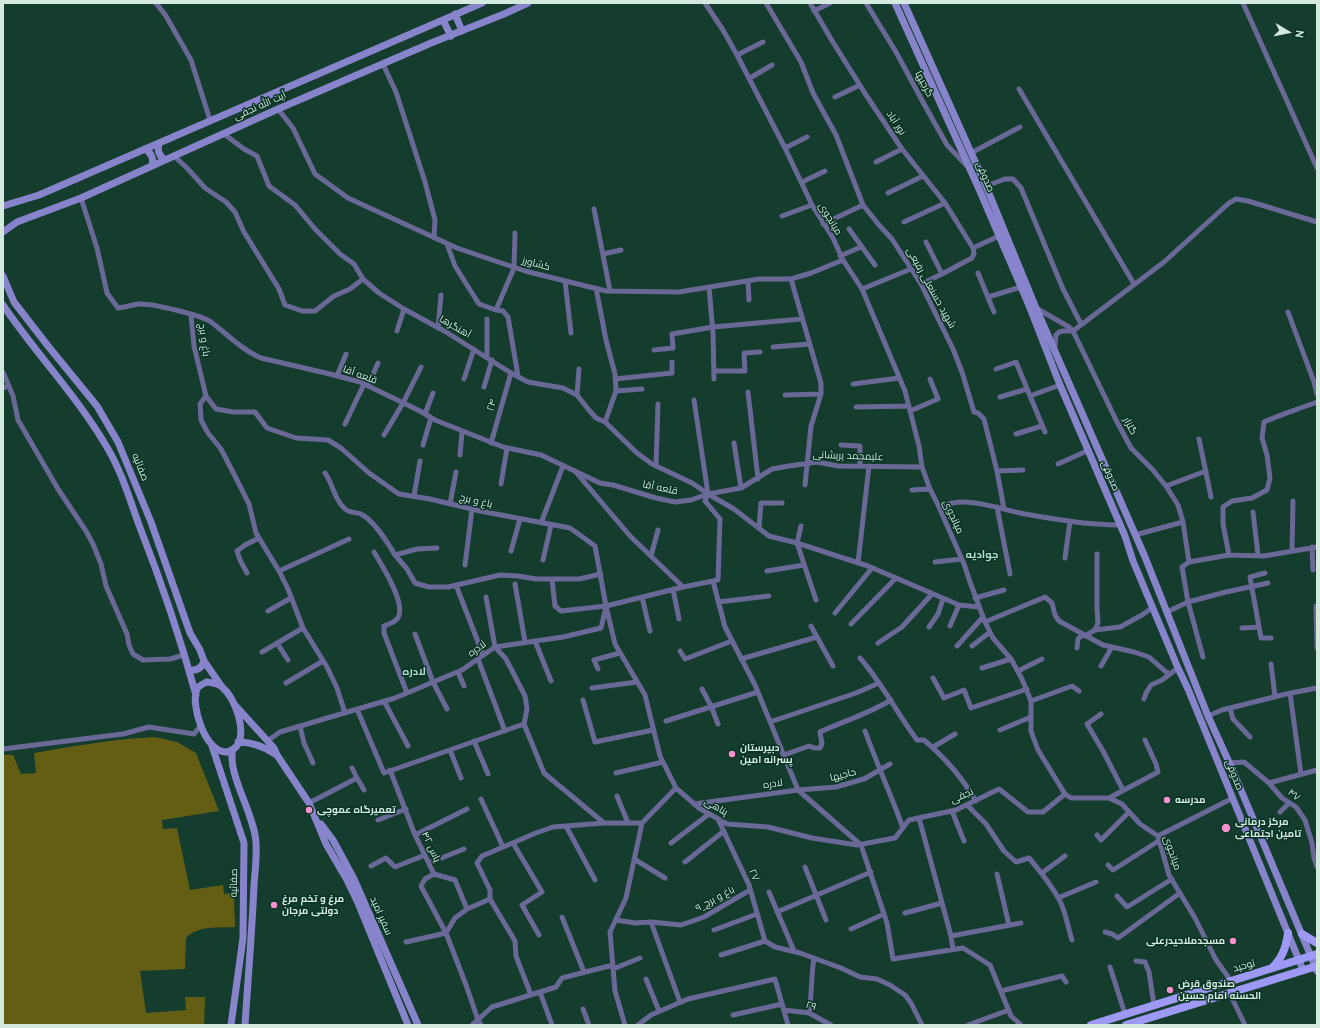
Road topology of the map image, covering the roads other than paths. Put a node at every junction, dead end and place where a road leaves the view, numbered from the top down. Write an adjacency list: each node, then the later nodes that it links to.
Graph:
1 (156, 3): 26 (street)
2 (482, 3): 13 (main road, آیت الله نجفی)
3 (528, 3): 15 (main road, آیت الله نجفی)
4 (705, 3): 18 (street, میانجوی)
5 (766, 3): 48 (street, شهید حسنعلی رفیعی)
6 (810, 3): 12 (street, نور آباد)
7 (830, 3): 12 (street)
8 (866, 3): 40 (street, گرجیها)
9 (895, 3): 40 (main road, صدوقی)
10 (904, 3): 34 (main road, صدوقی)
11 (1243, 3): 39 (street)
12 (814, 11): 22 (street, نور آباد)
13 (455, 14): 14 (main road, آیت الله نجفی); 15 (main road)
14 (443, 20): 16 (main road); 26 (main road, آیت الله نجفی)
15 (462, 31): 16 (main road, آیت الله نجفی)
16 (451, 36): 19 (main road, آیت الله نجفی)
17 (763, 42): 18 (street)
18 (737, 55): 21 (street, میانجوی)
19 (383, 64): 25 (main road, آیت الله نجفی); 60 (street)
20 (772, 65): 21 (street)
21 (750, 78): 31 (street, میانجوی)
22 (860, 85): 24 (street); 33 (street, نور آباد)
23 (1019, 89): 79 (street)
24 (835, 97)
25 (278, 109): 28 (main road, آیت الله نجفی); 60 (street, کشاورز)
26 (210, 120): 30 (main road, آیت الله نجفی)
27 (1020, 127): 34 (street)
28 (224, 134): 35 (main road, آیت الله نجفی); 74 (street, آهنگرها)
29 (808, 137): 31 (street)
30 (159, 143): 32 (main road, آیت الله نجفی); 36 (main road)
31 (785, 148): 43 (street, میانجوی)
32 (145, 149): 38 (main road); 49 (main road, آیت الله نجفی)
33 (902, 149): 37 (street); 42 (street, نور آباد)
34 (971, 153): 44 (main road, صدوقی)
35 (174, 156): 36 (main road, آیت الله نجفی); 74 (street)
36 (165, 160): 38 (main road, آیت الله نجفی)
37 (876, 162)
38 (152, 166): 46 (main road, آیت الله نجفی)
39 (1317, 168)
40 (971, 170): 59 (main road, صدوقی)
41 (825, 171): 43 (street)
42 (923, 176): 45 (street); 47 (street, نور آباد)
43 (802, 182): 50 (street, میانجوی)
44 (986, 186): 89 (main road, صدوقی); 97 (street)
45 (888, 193)
46 (81, 198): 57 (main road, آیت الله نجفی); 94 (street, قلعه آقا)
47 (945, 203): 53 (street); 64 (street, نور آباد)
48 (863, 205): 55 (street); 70 (street, شهید حسنعلی رفیعی)
49 (3, 206)
50 (812, 206): 52 (street); 55 (street, میانجوی)
51 (594, 209): 66 (street)
52 (782, 216)
53 (904, 222)
54 (1317, 222): 79 (street)
55 (823, 224): 67 (street, میانجوی)
56 (849, 229): 63 (street)
57 (3, 232)
58 (515, 233): 69 (street)
59 (999, 236): 64 (street); 80 (main road, صدوقی)
60 (434, 238): 62 (street, کشاورز)
61 (926, 242): 72 (street)
62 (447, 244): 69 (street, کشاورز); 91 (street)
63 (861, 247): 67 (street, کشاورز); 68 (street)
64 (973, 248): 72 (street)
65 (621, 250): 66 (street)
66 (603, 254): 84 (street)
67 (841, 258): 75 (street, کشاورز); 83 (street, میانجوی)
68 (875, 266)
69 (514, 268): 76 (street, کشاورز); 91 (street)
70 (911, 269): 78 (street, شهید حسنعلی رفیعی); 83 (street)
71 (978, 273): 86 (street)
72 (942, 274): 78 (street)
73 (3, 276): 104 (main road, صفائیه)
74 (363, 279): 90 (street, آهنگرها)
75 (791, 279): 77 (street, کشاورز); 96 (street)
76 (565, 281): 81 (street, کشاورز); 102 (street)
77 (748, 281): 82 (street, کشاورز); 87 (street)
78 (921, 284): 178 (street, شهید حسنعلی رفیعی)
79 (1134, 284): 97 (street)
80 (1021, 287): 86 (street); 130 (main road, صدوقی)
81 (596, 288): 84 (street, کشاورز); 125 (street)
82 (709, 288): 84 (street, کشاورز); 98 (street)
83 (862, 289): 123 (street, میانجوی)
84 (610, 291)
85 (441, 295): 99 (street)
86 (988, 297): 92 (street)
87 (749, 300)
88 (3, 304): 108 (main road)
89 (1036, 308): 101 (street); 110 (main road, صدوقی)
90 (404, 309): 99 (street, آهنگرها); 100 (street)
91 (496, 310): 122 (street)
92 (994, 312)
93 (1288, 312): 141 (street)
94 (192, 315): 121 (street, قلعه آقا); 143 (street, باغ و برج)
95 (487, 319): 112 (street)
96 (802, 319): 98 (street); 103 (street)
97 (1081, 324): 101 (street)
98 (713, 327): 107 (street); 118 (street)
99 (438, 328): 106 (street, آهنگرها)
100 (397, 331)
101 (1073, 331): 110 (street); 186 (street, گلزار)
102 (571, 333)
103 (810, 344): 105 (street); 140 (street)
104 (48, 346): 108 (main road); 203 (main road, صفائیه)
105 (773, 347)
106 (474, 349): 112 (street, آهنگرها); 124 (street)
107 (654, 350)
108 (39, 352): 209 (main road)
109 (760, 352): 118 (street)
110 (1055, 352): 204 (main road, صدوقی)
111 (346, 354): 121 (street)
112 (489, 358): 120 (street, آهنگرها); 132 (street)
113 (672, 362): 125 (street)
114 (378, 363): 129 (street)
115 (421, 367): 148 (street)
116 (579, 368): 139 (street)
117 (996, 369): 135 (street)
118 (714, 371): 126 (street)
119 (3, 372): 131 (street)
120 (511, 372): 122 (street, آهنگرها); 162 (street, ۲۴)
121 (337, 376): 129 (street, قلعه آقا)
122 (518, 376): 139 (street, آهنگرها)
123 (899, 378): 128 (street); 151 (street, میانجوی)
124 (464, 379)
125 (615, 379): 136 (street)
126 (714, 379)
127 (930, 379): 151 (street)
128 (853, 384)
129 (366, 385): 148 (street, قلعه آقا); 155 (street)
130 (1060, 385): 144 (street); 167 (main road, صدوقی)
131 (9, 386): 133 (street); 302 (street)
132 (484, 387)
133 (3, 388)
134 (642, 389): 136 (street)
135 (1027, 389): 144 (street); 145 (street)
136 (616, 391): 154 (street)
137 (748, 392): 183 (street)
138 (433, 393): 152 (street)
139 (577, 394): 154 (street)
140 (820, 394): 142 (street); 170 (street)
141 (1317, 394)
142 (785, 395)
143 (206, 396): 191 (street, باغ و برج); 215 (street)
144 (1030, 396): 156 (street)
145 (1000, 397)
146 (694, 400): 190 (street)
147 (1317, 402): 225 (street)
148 (402, 403): 152 (street, قلعه آقا); 160 (street)
149 (658, 404): 173 (street)
150 (856, 407): 151 (street)
151 (910, 408): 176 (street, میانجوی)
152 (425, 414): 153 (street, قلعه آقا)
153 (431, 418): 157 (street, قلعه آقا); 164 (street)
154 (605, 422): 173 (street)
155 (344, 424)
156 (1042, 426): 158 (street); 159 (street)
157 (462, 432): 162 (street, قلعه آقا); 168 (street)
158 (1045, 432)
159 (1016, 434)
160 (384, 435)
161 (1199, 439): 180 (street)
162 (491, 442): 166 (street, قلعه آقا)
163 (734, 443): 187 (street)
164 (423, 445)
165 (841, 445): 174 (street)
166 (507, 448): 172 (street, قلعه آقا); 184 (street)
167 (1088, 450): 171 (street); 208 (main road, صدوقی)
168 (460, 455)
169 (420, 461): 191 (street)
170 (807, 463): 174 (street, علیمحمد پریشانی); 183 (street, علیمحمد پریشانی); 185 (street)
171 (1058, 464)
172 (563, 466): 177 (street, قلعه آقا); 206 (street)
173 (656, 466): 190 (street)
174 (860, 466): 175 (street, علیمحمد پریشانی)
175 (869, 466): 176 (street, علیمحمد پریشانی); 233 (street)
176 (922, 467): 188 (street, میانجوی)
177 (573, 469): 190 (street, قلعه آقا); 227 (street)
178 (997, 470): 179 (street); 199 (street, شهید حسنعلی رفیعی)
179 (1023, 470)
180 (1206, 471): 186 (street); 192 (street)
181 (325, 472): 224 (street)
182 (456, 472): 195 (street)
183 (758, 479): 187 (street, علیمحمد پریشانی)
184 (501, 484)
185 (805, 485)
186 (1166, 486): 205 (street, گلزار)
187 (741, 488): 190 (street, علیمحمد پریشانی)
188 (930, 489): 189 (street); 196 (street, میانجوی)
189 (912, 490)
190 (708, 494): 211 (street); 246 (street)
191 (414, 496): 195 (street, باغ و برج)
192 (1211, 497)
193 (1294, 501): 221 (street)
194 (782, 503): 211 (street)
195 (450, 504): 198 (street, باغ و برج)
196 (939, 507): 197 (street); 229 (street, میانجوی)
197 (997, 507): 199 (street); 243 (street)
198 (472, 509): 201 (street, باغ و برج); 234 (street)
199 (1004, 509): 202 (street)
200 (1253, 512): 226 (street)
201 (520, 519): 206 (street, باغ و برج); 220 (street)
202 (1070, 521): 208 (street); 228 (street)
203 (151, 522): 209 (main road); 311 (main road, صفائیه)
204 (1130, 522): 208 (main road); 213 (main road, صدوقی)
205 (1183, 522): 213 (street); 232 (street, گلزار)
206 (541, 523): 207 (street, باغ و برج)
207 (551, 525): 230 (street); 242 (street, باغ و برج)
208 (1120, 525): 214 (main road, صدوقی)
209 (140, 526): 302 (main road)
210 (801, 526): 217 (street)
211 (759, 528): 217 (street)
212 (658, 530): 227 (street)
213 (1135, 534): 214 (main road); 270 (main road, صدوقی)
214 (1125, 536): 268 (main road, صدوقی)
215 (259, 538): 238 (street); 240 (street)
216 (348, 539): 238 (street)
217 (797, 543): 233 (street); 235 (street)
218 (1315, 547): 221 (street); 237 (street)
219 (437, 548): 224 (street)
220 (511, 551)
221 (1292, 551): 226 (street)
222 (374, 552): 337 (street)
223 (1097, 554): 282 (street)
224 (395, 555): 249 (street)
225 (1229, 555): 226 (street); 232 (street)
226 (1258, 555)
227 (651, 556): 251 (street)
228 (1065, 558)
229 (962, 559): 231 (street); 259 (street, میانجوی)
230 (543, 560)
231 (935, 562)
232 (1189, 562): 263 (street)
233 (858, 563): 236 (street)
234 (465, 565)
235 (804, 565): 239 (street); 261 (street)
236 (872, 568): 244 (street); 271 (street)
237 (1313, 570)
238 (279, 571): 258 (street)
239 (767, 571)
240 (247, 573)
241 (1265, 573): 250 (street)
242 (601, 574): 245 (street); 265 (street, باغ و برج)
243 (1010, 574)
244 (896, 578): 254 (street); 274 (street)
245 (552, 579): 249 (street); 265 (street)
246 (713, 581): 251 (street); 262 (street, لادره)
247 (1268, 583): 250 (street)
248 (516, 584): 289 (street)
249 (456, 585): 303 (street)
250 (1252, 586): 263 (street); 277 (street)
251 (683, 587): 252 (street)
252 (673, 589): 257 (street); 272 (street)
253 (1004, 590): 259 (street)
254 (932, 594): 260 (street); 292 (street)
255 (769, 596): 262 (street)
256 (486, 597): 295 (street)
257 (642, 597): 265 (street); 281 (street)
258 (291, 598): 269 (street); 279 (street)
259 (975, 598): 267 (street, میانجوی)
260 (943, 599): 264 (street); 278 (street)
261 (816, 600)
262 (718, 602): 290 (street, لادره)
263 (1188, 602): 270 (street); 304 (street)
264 (959, 605): 267 (street); 276 (street)
265 (606, 606): 288 (street, لادره); 301 (street, باغ و برج)
266 (1316, 606): 298 (street)
267 (979, 607): 273 (street, میانجوی)
268 (1153, 607): 282 (street); 317 (main road, صدوقی)
269 (268, 610)
270 (1167, 612): 353 (main road, صدوقی)
271 (835, 613)
272 (679, 620)
273 (984, 620): 283 (street, میانجوی); 285 (street); 293 (street)
274 (851, 624)
275 (811, 626): 286 (street)
276 (950, 626)
277 (1259, 626): 280 (street); 287 (street)
278 (929, 627)
279 (302, 628): 291 (street); 312 (street)
280 (1242, 628)
281 (650, 630)
282 (1095, 630): 285 (street)
283 (990, 632): 294 (street); 310 (street, میانجوی)
284 (416, 634): 325 (street)
285 (1084, 635): 296 (street); 297 (street)
286 (817, 637): 307 (street); 314 (street)
287 (1270, 638)
288 (535, 641): 289 (street, لادره); 324 (street)
289 (525, 642): 295 (street, لادره)
290 (732, 642): 299 (street); 307 (street, لادره)
291 (277, 643): 300 (street); 309 (street)
292 (878, 643)
293 (957, 646)
294 (972, 646)
295 (495, 647): 303 (street, لادره); 357 (street)
296 (1112, 647): 315 (street); 322 (street)
297 (1077, 648)
298 (1317, 648)
299 (680, 651)
300 (262, 652)
301 (620, 653): 318 (street); 326 (street, باغ و برج)
302 (184, 655): 319 (main road)
303 (483, 655): 306 (street, لادره)
304 (1203, 657)
305 (860, 658): 328 (street)
306 (478, 659): 321 (street, لادره); 361 (street)
307 (741, 659): 335 (street, لادره)
308 (1042, 659): 320 (street)
309 (288, 660)
310 (1011, 660): 316 (street); 320 (street, میانجوی)
311 (204, 661): 319 (main road); 330 (main road, صفائیه)
312 (323, 661): 327 (street); 351 (street)
313 (1271, 664): 340 (street)
314 (833, 666)
315 (1101, 666)
316 (982, 668)
317 (1178, 668): 322 (street); 400 (main road, صدوقی)
318 (598, 669)
319 (189, 670): 339 (main road)
320 (1018, 671): 334 (street, میانجوی)
321 (458, 672): 325 (street, لادره); 329 (street)
322 (1170, 674): 341 (street)
323 (933, 678): 334 (street)
324 (551, 681)
325 (433, 682): 337 (street, لادره); 350 (street)
326 (637, 682): 331 (street); 362 (street, باغ و برج)
327 (286, 683)
328 (879, 683): 343 (street); 356 (street)
329 (464, 686)
330 (222, 687): 339 (main road); 346 (main road, صفائیه)
331 (592, 688)
332 (1317, 688): 338 (street)
333 (702, 689): 347 (street)
334 (1027, 689): 345 (street, میانجوی)
335 (758, 692): 347 (street); 356 (street, لادره)
336 (1079, 692): 345 (street)
337 (406, 693): 344 (street, لادره)
338 (1290, 693): 340 (street); 389 (street)
339 (196, 695): 359 (main road, صفائیه)
340 (1275, 697): 348 (street)
341 (1144, 699)
342 (583, 700): 362 (street)
343 (890, 700): 373 (street); 378 (street)
344 (384, 701): 349 (street, لادره); 372 (street)
345 (1032, 701): 354 (street, میانجوی)
346 (234, 704): 368 (main road, سفیر امید); 370 (main road)
347 (711, 706): 355 (street); 358 (street)
348 (1230, 708): 353 (street); 366 (street)
349 (357, 709): 351 (street, لادره); 384 (street, یاس ۴۲)
350 (448, 709)
351 (345, 712): 360 (street, لادره)
352 (1101, 714): 396 (street)
353 (1208, 716): 380 (main road, صدوقی)
354 (1031, 717): 363 (street); 397 (street, میانجوی)
355 (666, 721)
356 (770, 722): 378 (street, لادره)
357 (524, 724): 361 (street); 418 (street)
358 (718, 724)
359 (201, 726): 371 (main road, صفائیه); 374 (street)
360 (300, 726): 368 (street, لادره); 381 (street)
361 (506, 730): 369 (street)
362 (653, 730): 379 (street, باغ و برج)
363 (1000, 730)
364 (865, 731): 385 (street)
365 (956, 734): 373 (street)
366 (1250, 737)
367 (1145, 740): 396 (street)
368 (267, 741): 377 (main road, سفیر امید)
369 (474, 741): 376 (street); 388 (street)
370 (238, 742): 375 (main road); 377 (main road)
371 (212, 746): 375 (main road); 515 (main road, صفائیه)
372 (408, 746)
373 (932, 747): 402 (street)
374 (3, 749)
375 (233, 749): 516 (main road, صفائیه)
376 (450, 750): 384 (street); 391 (street)
377 (277, 755): 404 (main road, سفیر امید)
378 (784, 755): 395 (street, لادره)
379 (663, 762): 387 (street); 393 (street, باغ و برج)
380 (1229, 763): 392 (street, ۴۷); 450 (main road, صدوقی)
381 (313, 764)
382 (890, 764): 385 (street, حاجیها)
383 (352, 768): 390 (street)
384 (390, 770): 408 (street, یاس ۴۲)
385 (879, 770): 395 (street, حاجیها); 421 (street)
386 (1317, 770): 389 (street)
387 (616, 773)
388 (488, 774)
389 (1301, 774): 392 (street)
390 (357, 778): 394 (street); 404 (street)
391 (462, 778)
392 (1269, 782): 403 (street, ۴۷)
393 (676, 788): 405 (street, پناهی); 417 (street)
394 (364, 790)
395 (798, 790): 405 (street, لادره); 429 (street)
396 (1123, 790): 399 (street)
397 (1065, 794): 399 (street); 402 (street, نجفی)
398 (617, 796): 419 (street)
399 (1109, 798): 410 (street, میانجوی)
400 (1233, 798): 425 (street); 452 (main road, صدوقی)
401 (481, 799): 430 (street)
402 (976, 800): 406 (street, نجفی)
403 (1289, 803): 411 (street); 431 (street, ۴۷)
404 (309, 804): 415 (main road, سفیر امید)
405 (694, 804): 412 (street, پناهی)
406 (967, 805): 409 (street, نجفی); 445 (street)
407 (467, 809): 423 (street)
408 (406, 810): 416 (street); 423 (street, یاس ۴۲)
409 (952, 811): 413 (street, نجفی); 426 (street)
410 (1129, 812): 424 (street); 425 (street, میانجوی)
411 (1280, 812)
412 (709, 814): 414 (street, پناهی); 428 (street)
413 (919, 818): 421 (street, نجفی); 459 (street)
414 (718, 819): 422 (street, ۲۷); 429 (street, پناهی)
415 (317, 820): 517 (main road, سفیر امید); 518 (main road, سفیر امید)
416 (378, 820)
417 (642, 822): 419 (street); 435 (street)
418 (604, 823): 419 (street); 420 (street)
419 (628, 823)
420 (566, 826): 427 (street); 447 (street)
421 (903, 828): 429 (street, نجفی)
422 (724, 831): 436 (street); 451 (street, ۲۷)
423 (415, 834): 433 (street, یاس ۴۲)
424 (1097, 835)
425 (1159, 838): 438 (street); 448 (street, میانجوی)
426 (964, 841)
427 (513, 843): 430 (street); 477 (street)
428 (671, 843)
429 (862, 845): 442 (street)
430 (504, 847): 458 (street)
431 (1315, 848): 441 (street, ۴۷)
432 (464, 849): 437 (street)
433 (425, 855): 437 (street, یاس ۴۲); 439 (street)
434 (1065, 856): 445 (street)
435 (634, 860): 446 (street); 466 (street)
436 (685, 862)
437 (429, 864): 443 (street, یاس ۴۲)
438 (1108, 864)
439 (371, 866)
440 (805, 867): 455 (street)
441 (1317, 867)
442 (871, 872): 455 (street); 464 (street)
443 (434, 874): 460 (street, یاس ۴۲); 474 (street)
444 (997, 874): 470 (street)
445 (1042, 874): 457 (street)
446 (665, 878)
447 (595, 880)
448 (1172, 880): 454 (street, میانجوی); 456 (street)
449 (1096, 882): 457 (street)
450 (1282, 886): 452 (main road); 476 (main road, صدوقی)
451 (750, 890): 463 (street, ۲۷); 468 (street, ۹_باغ و برج)
452 (1270, 890): 475 (main road, صدوقی)
453 (768, 892): 461 (street)
454 (1180, 893): 473 (street); 498 (street, میانجوی)
455 (816, 896): 461 (street); 467 (street)
456 (1117, 896)
457 (1058, 898): 479 (street)
458 (490, 899): 460 (street); 503 (street)
459 (942, 903): 462 (street); 478 (street)
460 (468, 909): 474 (street)
461 (777, 912): 484 (street)
462 (905, 913)
463 (757, 914): 472 (street); 480 (street, ۲۷)
464 (884, 914): 471 (street); 483 (street)
465 (562, 917): 496 (street)
466 (616, 920): 468 (street, ۹_باغ و برج); 491 (street)
467 (826, 920)
468 (651, 922): 504 (street)
469 (1021, 923): 470 (street)
470 (1009, 925): 478 (street)
471 (851, 929)
472 (714, 930)
473 (1105, 932)
474 (446, 933): 481 (street); 514 (street)
475 (1288, 934): 489 (main road, صدوقی); 493 (main road)
476 (1302, 934): 482 (main road); 486 (main road, صدوقی)
477 (539, 935)
478 (951, 936): 483 (street)
479 (1072, 940)
480 (765, 941): 484 (street); 485 (street)
481 (406, 942)
482 (1317, 943)
483 (953, 949): 501 (street)
484 (794, 951): 488 (street)
485 (721, 954)
486 (1314, 955): 489 (main road, توحید); 494 (main road, صدوقی)
487 (640, 958): 491 (street)
488 (814, 958): 511 (street); 526 (street)
489 (1299, 960): 493 (main road, توحید); 495 (main road, صدوقی)
490 (1136, 961): 506 (street)
491 (613, 967): 496 (street); 522 (street)
492 (1110, 967): 512 (street)
493 (1272, 968): 498 (main road, توحید)
494 (1316, 968): 495 (main road)
495 (1303, 970): 502 (main road)
496 (584, 972): 500 (street)
497 (646, 979): 510 (street)
498 (1231, 981): 506 (main road, توحید)
499 (1066, 982): 501 (street)
500 (540, 992): 503 (street); 520 (street)
501 (1001, 992): 509 (street)
502 (1230, 994): 530 (main road); 531 (street)
503 (531, 995): 514 (street)
504 (680, 1002): 505 (street); 510 (street)
505 (782, 1004): 508 (street); 513 (street)
506 (1154, 1005): 512 (main road, توحید)
507 (583, 1009): 521 (street)
508 (784, 1010): 511 (street, ۲۹); 524 (street)
509 (1009, 1010): 527 (street); 528 (street)
510 (659, 1012): 523 (street)
511 (809, 1013): 525 (street, ۲۹)
512 (1125, 1014): 529 (main road, توحید)
513 (733, 1015)
514 (479, 1023): 519 (street)
515 (231, 1025)
516 (244, 1025)
517 (408, 1025)
518 (418, 1025)
519 (472, 1025)
520 (552, 1025)
521 (589, 1025)
522 (625, 1025)
523 (638, 1025)
524 (788, 1025)
525 (831, 1025)
526 (922, 1025)
527 (968, 1025)
528 (1021, 1025)
529 (1091, 1025)
530 (1126, 1025)
531 (1245, 1025)

